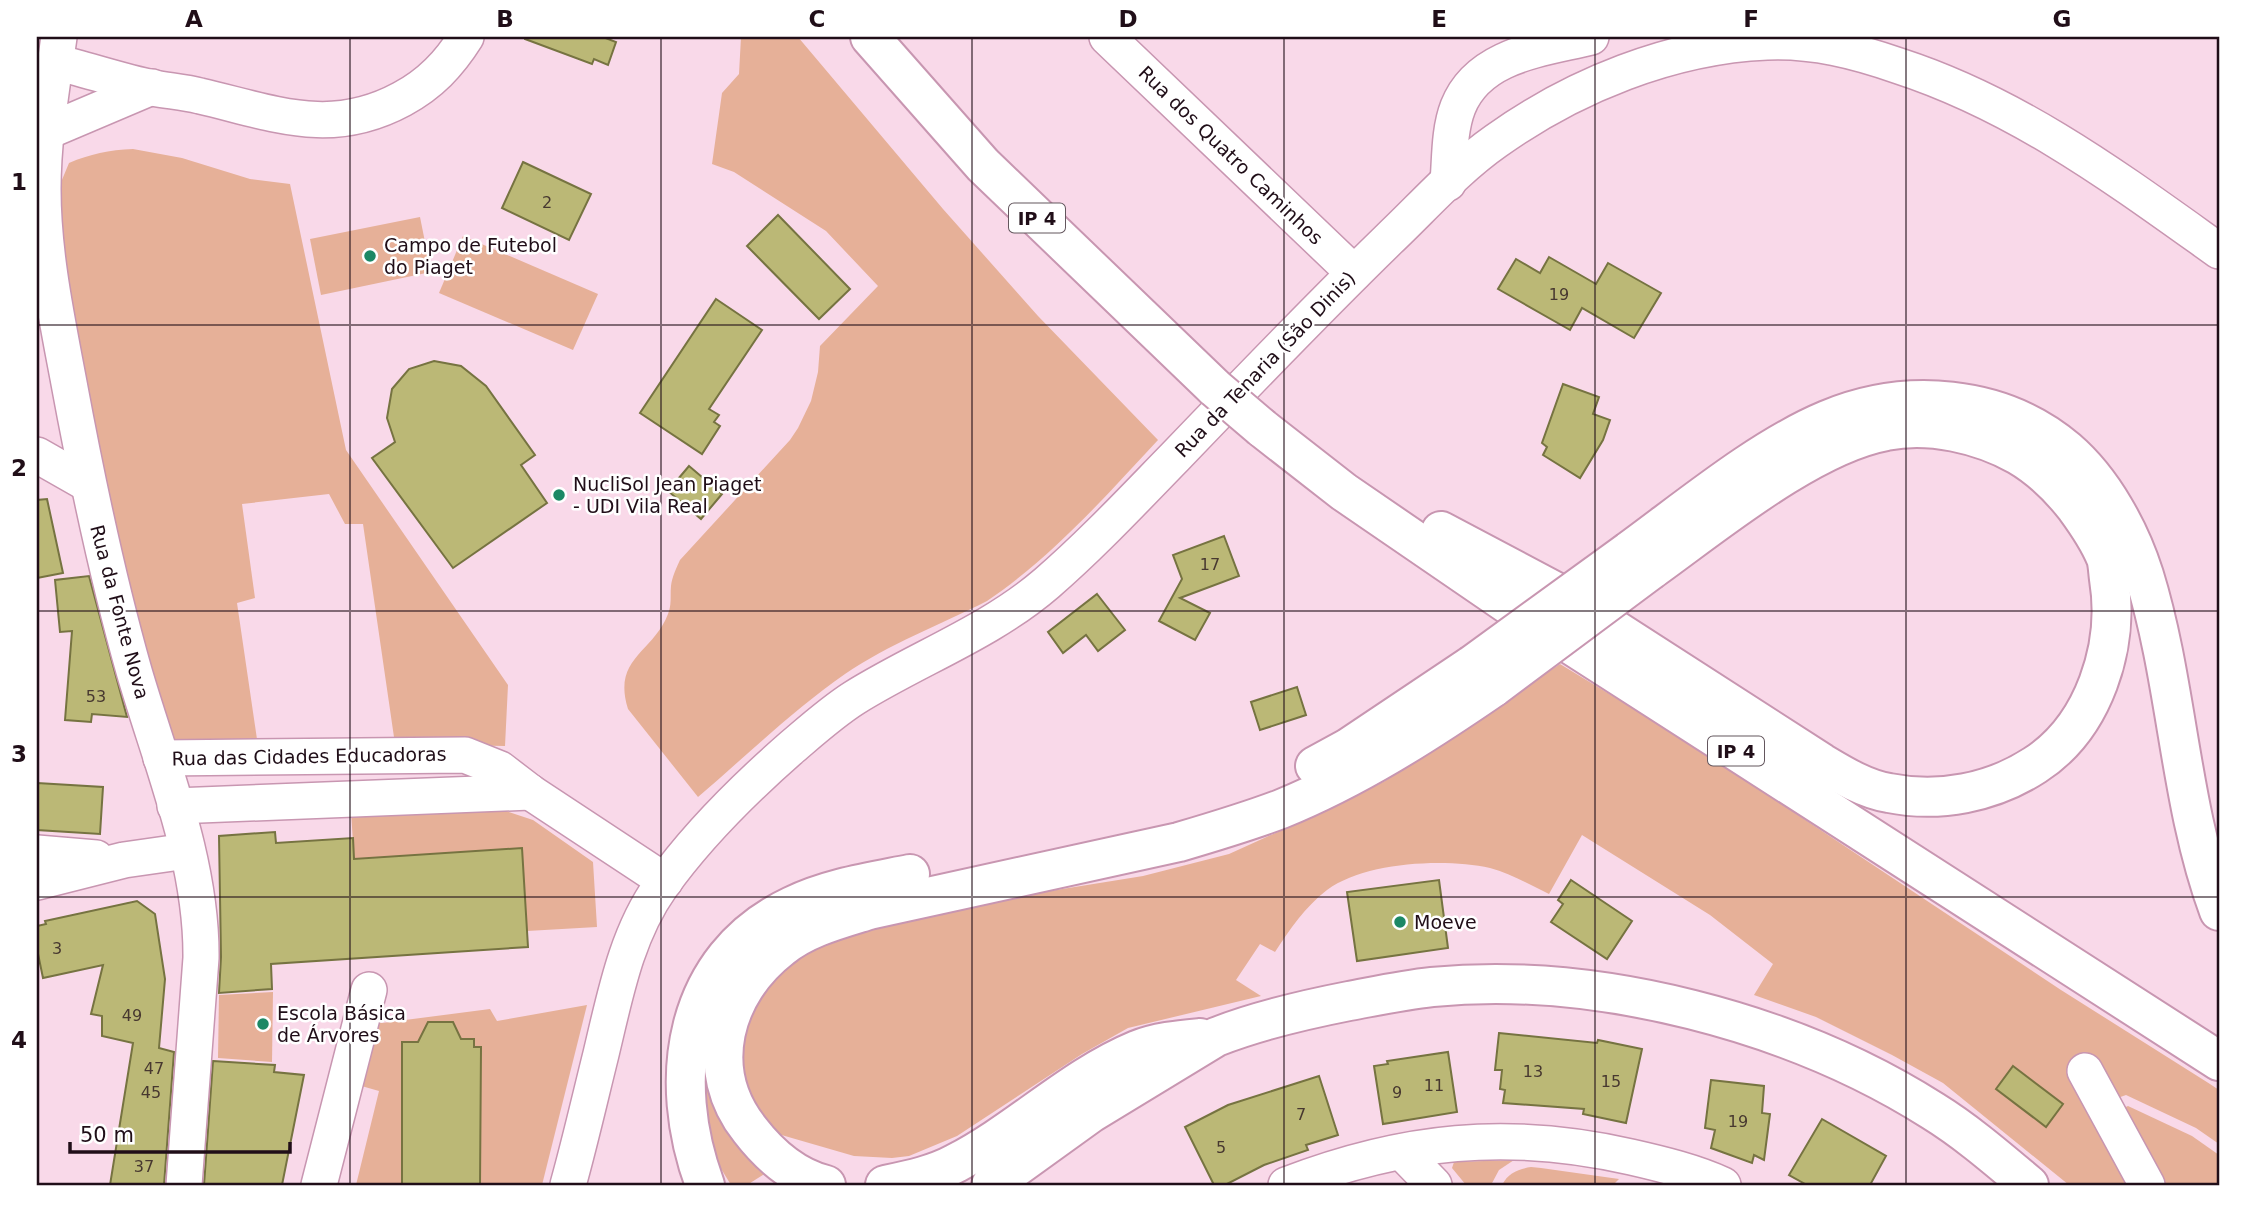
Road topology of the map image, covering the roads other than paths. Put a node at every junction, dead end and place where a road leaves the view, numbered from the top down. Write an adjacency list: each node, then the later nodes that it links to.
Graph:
1 (466, 37): 7 (street)
2 (870, 37): 12 (main road, IP 4)
3 (899, 37): 12 (main road, IP 4)
4 (1107, 37): 11 (street, Rua dos Quatro Caminhos)
5 (1591, 37): 9 (street)
6 (54, 45): 7 (street); 8 (street, Rua da Fonte Nova)
7 (152, 87): 8 (street)
8 (45, 142): 15 (street, Rua da Fonte Nova)
9 (1448, 183): 10 (street, Rua da Tenaria (São Dinis)); 11 (street, Rua da Tenaria (São Dinis))
10 (2219, 251)
11 (1354, 273): 25 (street, Rua da Tenaria (São Dinis))
12 (1224, 380): 13 (main road, IP 4)
13 (1270, 420): 16 (main road, IP 4); 31 (main road, IP 4)
14 (37, 455): 15 (street)
15 (88, 484): 19 (street, Rua da Fonte Nova)
16 (1441, 531): 17 (main road); 30 (main road, IP 4)
17 (1640, 560): 18 (main road, bridge); 27 (main road)
18 (1483, 676): 37 (main road); 38 (main road)
19 (161, 758): 20 (street, Rua das Cidades Educadoras); 21 (street, Rua da Fonte Nova)
20 (530, 792): 21 (street); 25 (street, Rua das Cidades Educadoras)
21 (175, 806): 22 (street, Rua da Fonte Nova)
22 (187, 851): 24 (street); 34 (street, Rua da Fonte Nova)
23 (37, 853): 24 (street)
24 (124, 860): 26 (street)
25 (665, 881): 36 (street, Rua da Tenaria (São Dinis))
26 (37, 882)
27 (2219, 911)
28 (369, 990): 35 (street)
29 (1216, 1037): 39 (main road); 40 (main road); 44 (main road)
30 (2219, 1037)
31 (2219, 1061)
32 (2085, 1071): 45 (street)
33 (1402, 1152): 41 (street); 42 (street); 43 (street)
34 (184, 1185)
35 (319, 1185)
36 (568, 1185)
37 (705, 1185)
38 (826, 1185)
39 (885, 1185)
40 (991, 1185)
41 (1286, 1185)
42 (1434, 1185)
43 (1723, 1185)
44 (2029, 1185)
45 (2147, 1185)

